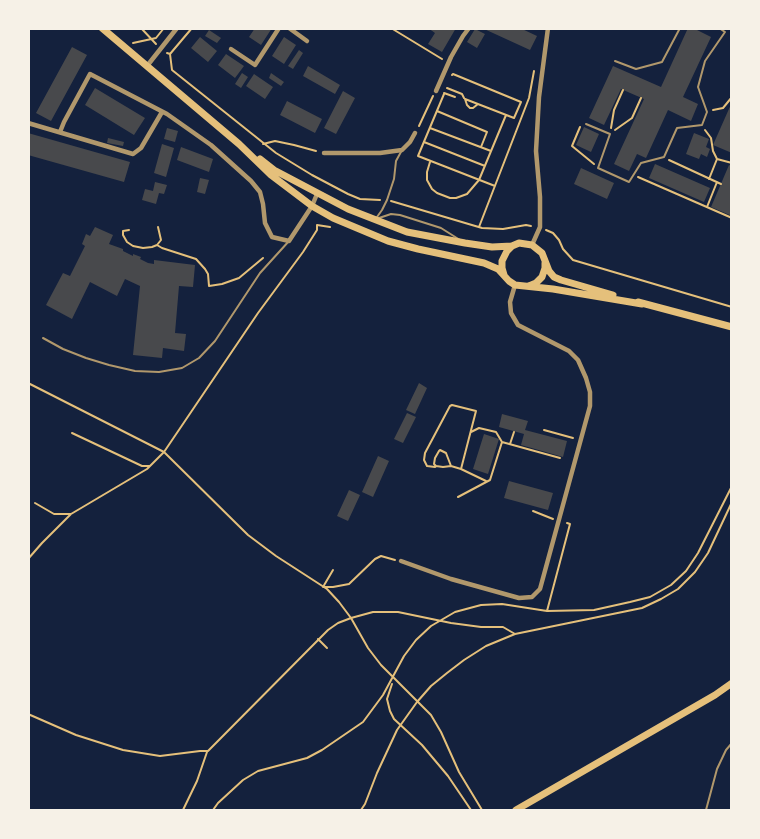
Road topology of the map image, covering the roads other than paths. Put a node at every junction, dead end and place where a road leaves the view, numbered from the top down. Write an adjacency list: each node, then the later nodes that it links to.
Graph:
1 (102, 28): 12 (main road)
2 (177, 28): 12 (street)
3 (279, 28): 10 (street)
4 (290, 28): 9 (street)
5 (469, 28): 13 (street)
6 (548, 28): 27 (street)
7 (680, 28): 11 (lane)
8 (719, 28): 16 (lane)
9 (307, 41)
10 (231, 49)
11 (615, 62)
12 (147, 66): 19 (main road)
13 (436, 91)
14 (162, 111): 17 (street); 17 (street); 25 (street)
15 (28, 123): 17 (street)
16 (584, 123)
17 (60, 132)
18 (415, 133): 20 (street)
19 (239, 144): 22 (main road); 23 (main road)
20 (402, 150): 21 (street); 24 (lane)
21 (324, 153)
22 (317, 194): 23 (street); 24 (main road)
23 (312, 206): 25 (street); 30 (main road)
24 (375, 220): 26 (main road); 26 (lane)
25 (289, 242): 35 (lane)
26 (465, 243): 28 (main road)
27 (532, 245): 28 (main road); 29 (main road)
28 (512, 246): 30 (main road)
29 (545, 260): 32 (main road); 33 (main road)
30 (504, 275): 31 (main road)
31 (515, 285): 32 (main road); 36 (street)
32 (529, 286): 33 (main road)
33 (642, 304): 34 (main road)
34 (732, 327)
35 (42, 338)
36 (401, 561)
37 (732, 683): 39 (main road)
38 (732, 743): 40 (lane)
39 (516, 810)
40 (706, 810)

